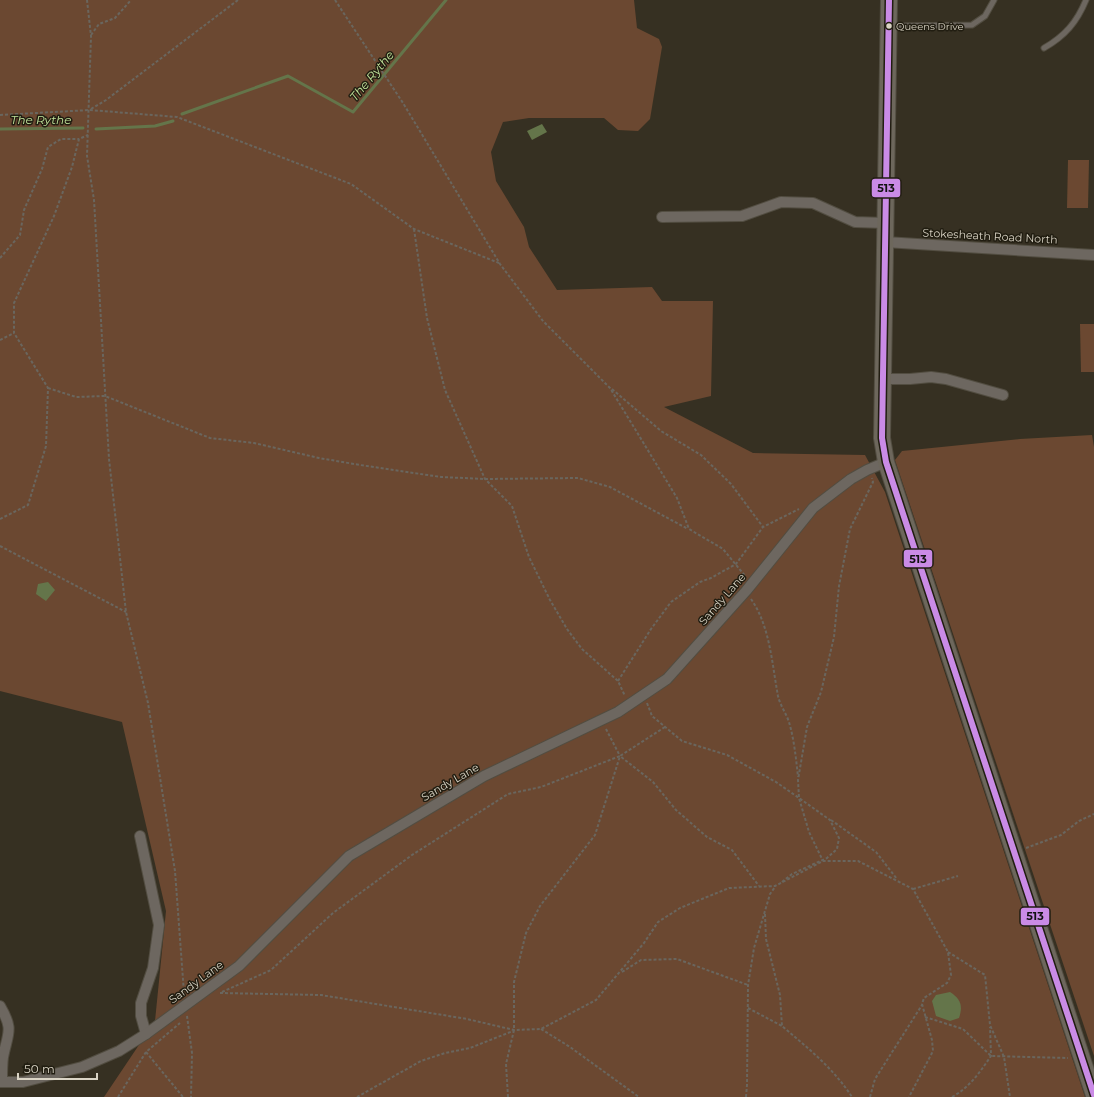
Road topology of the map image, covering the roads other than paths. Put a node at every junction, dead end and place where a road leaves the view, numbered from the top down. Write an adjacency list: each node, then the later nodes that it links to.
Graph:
1 (889, 0): 4 (main road)
2 (994, 0): 4 (lane)
3 (1086, 0): 5 (lane)
4 (889, 26): 7 (main road)
5 (1044, 48)
6 (662, 217): 7 (street)
7 (885, 223): 8 (main road)
8 (885, 242): 9 (street, Stokesheath Road North); 10 (main road)
9 (1094, 255)
10 (883, 379): 11 (street); 12 (main road)
11 (1003, 395)
12 (886, 462): 15 (street, Sandy Lane); 17 (main road)
13 (140, 836): 15 (street)
14 (0, 1006): 16 (street)
15 (146, 1034): 16 (street, Sandy Lane)
16 (1, 1082)
17 (1094, 1095)

